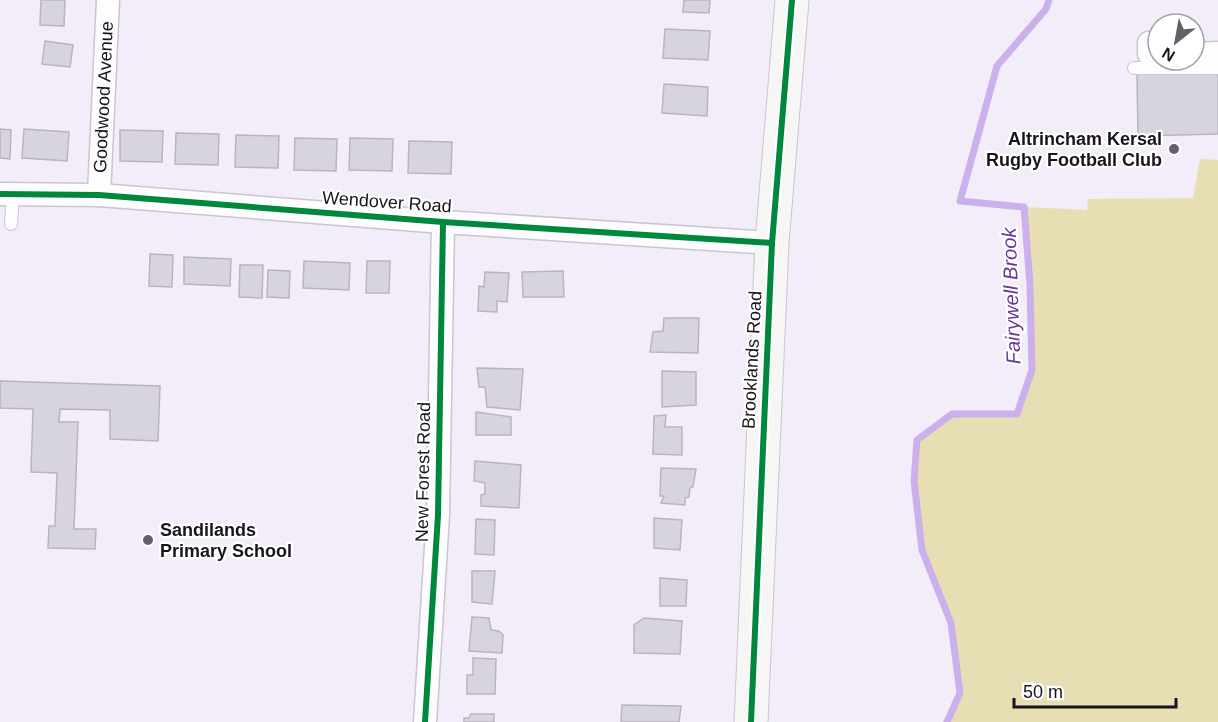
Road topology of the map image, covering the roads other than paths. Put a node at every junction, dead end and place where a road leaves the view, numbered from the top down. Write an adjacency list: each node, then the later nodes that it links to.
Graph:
1 (108, 0): 6 (street, Goodwood Avenue)
2 (792, 0): 9 (street, Brooklands Road)
3 (1134, 68): 4 (lane)
4 (1218, 68)
5 (7, 194): 6 (street, Wendover Road); 8 (lane)
6 (99, 195): 7 (street, Wendover Road)
7 (443, 222): 9 (street, Wendover Road); 10 (street, New Forest Road)
8 (11, 224)
9 (772, 243): 11 (street, Brooklands Road)
10 (425, 722)
11 (751, 722)

